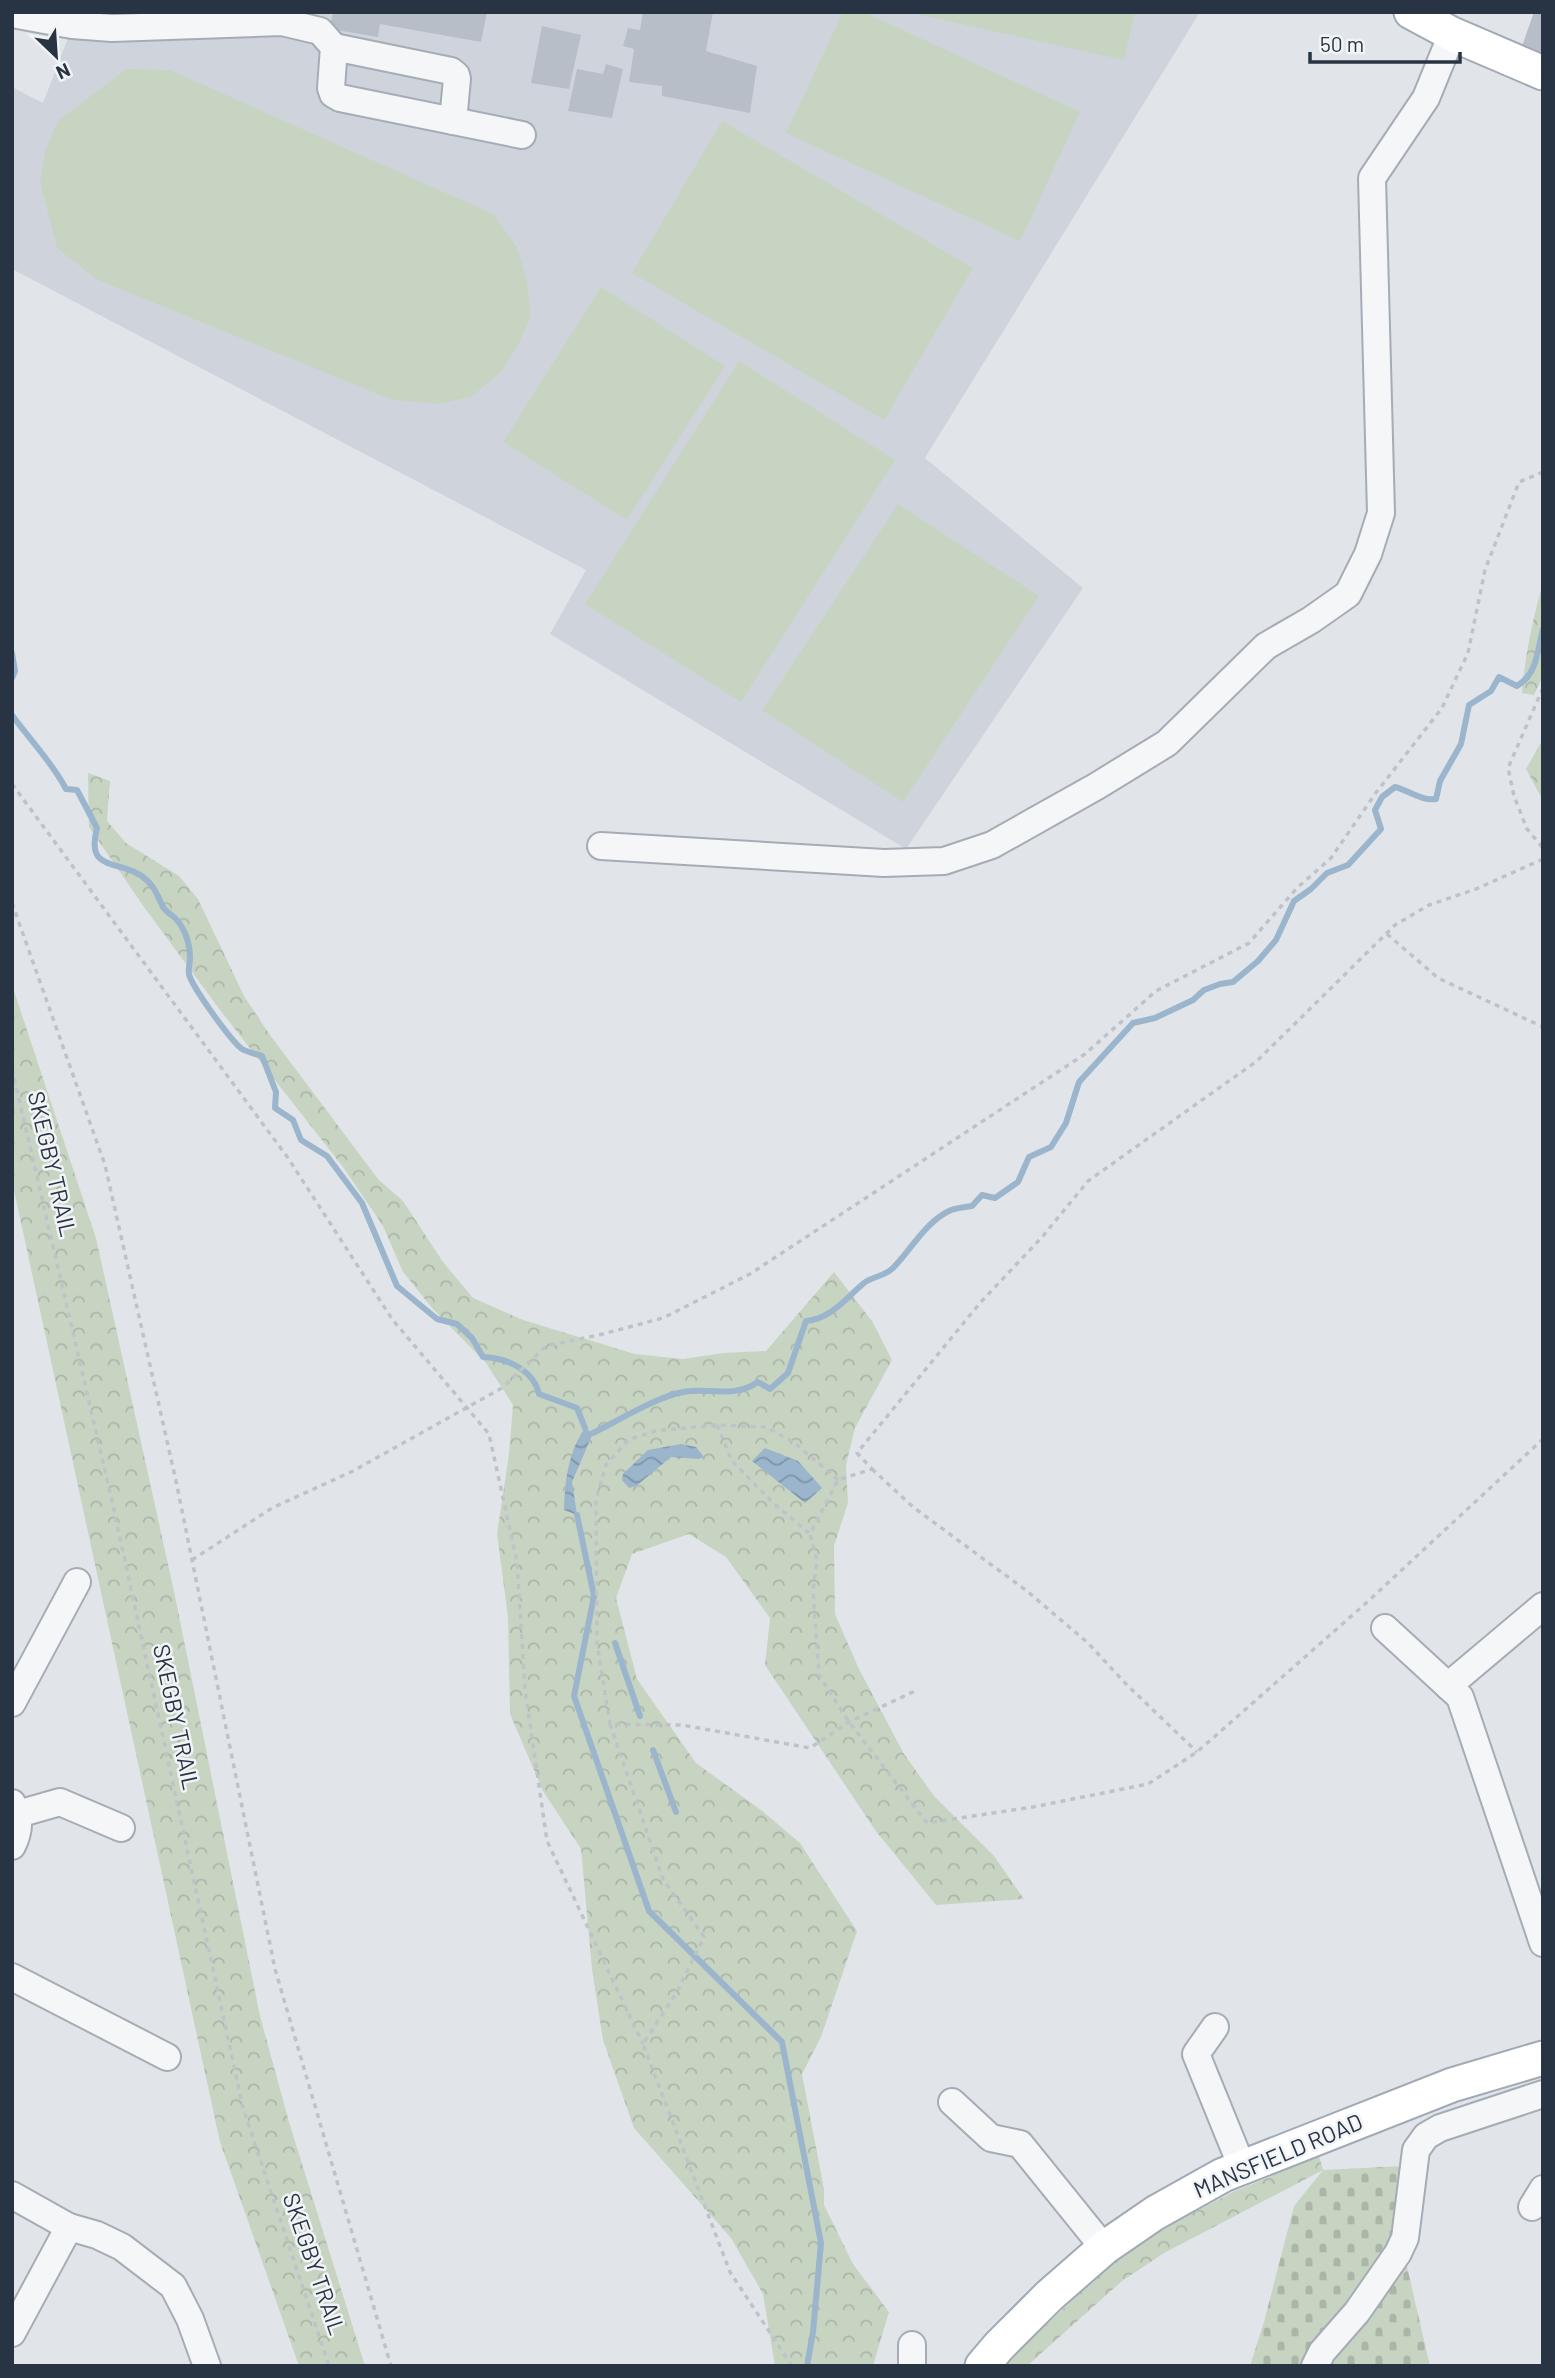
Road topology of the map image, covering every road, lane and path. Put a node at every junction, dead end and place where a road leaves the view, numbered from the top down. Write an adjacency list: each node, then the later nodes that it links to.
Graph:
1 (1411, 12): 3 (main road)
2 (12, 14): 4 (street)
3 (1452, 34): 5 (main road); 11 (street)
4 (334, 47): 6 (street); 6 (street)
5 (1543, 73)
6 (453, 121): 7 (street)
7 (522, 135)
8 (1543, 472): 18 (path)
9 (1543, 688): 12 (path)
10 (12, 784): 18 (path)
11 (601, 846)
12 (1543, 848)
13 (1543, 859): 15 (path)
14 (12, 903): 24 (path)
15 (1387, 933): 16 (path); 21 (path)
16 (1543, 1027)
17 (12, 1069): 51 (path, SKEGBY TRAIL)
18 (467, 1407): 24 (path); 40 (path)
19 (717, 1425): 22 (path); 23 (path); 32 (path)
20 (1543, 1439): 33 (path)
21 (872, 1469): 22 (path); 33 (path)
22 (838, 1480): 23 (path)
23 (810, 1534): 31 (path)
24 (192, 1560): 52 (path)
25 (77, 1582): 30 (street)
26 (1543, 1606): 28 (street)
27 (1385, 1628): 28 (street)
28 (1448, 1686): 37 (street)
29 (915, 1691): 31 (path)
30 (12, 1703)
31 (849, 1722): 32 (path); 33 (path)
32 (610, 1724): 40 (path)
33 (1196, 1752)
34 (15, 1808): 35 (street); 36 (street)
35 (121, 1828)
36 (12, 1846)
37 (1543, 1943)
38 (12, 1977): 41 (street)
39 (1214, 2027): 45 (street)
40 (643, 2044): 53 (path)
41 (167, 2057)
42 (1543, 2058): 45 (main road, MANSFIELD ROAD)
43 (1543, 2094): 55 (street)
44 (952, 2102): 48 (street)
45 (1242, 2167): 48 (main road, MANSFIELD ROAD)
46 (12, 2195): 47 (street)
47 (69, 2227): 49 (street); 50 (street)
48 (1104, 2248): 54 (main road, MANSFIELD ROAD)
49 (12, 2333)
50 (207, 2366)
51 (329, 2366)
52 (391, 2366)
53 (792, 2366)
54 (982, 2366)
55 (1315, 2366)

